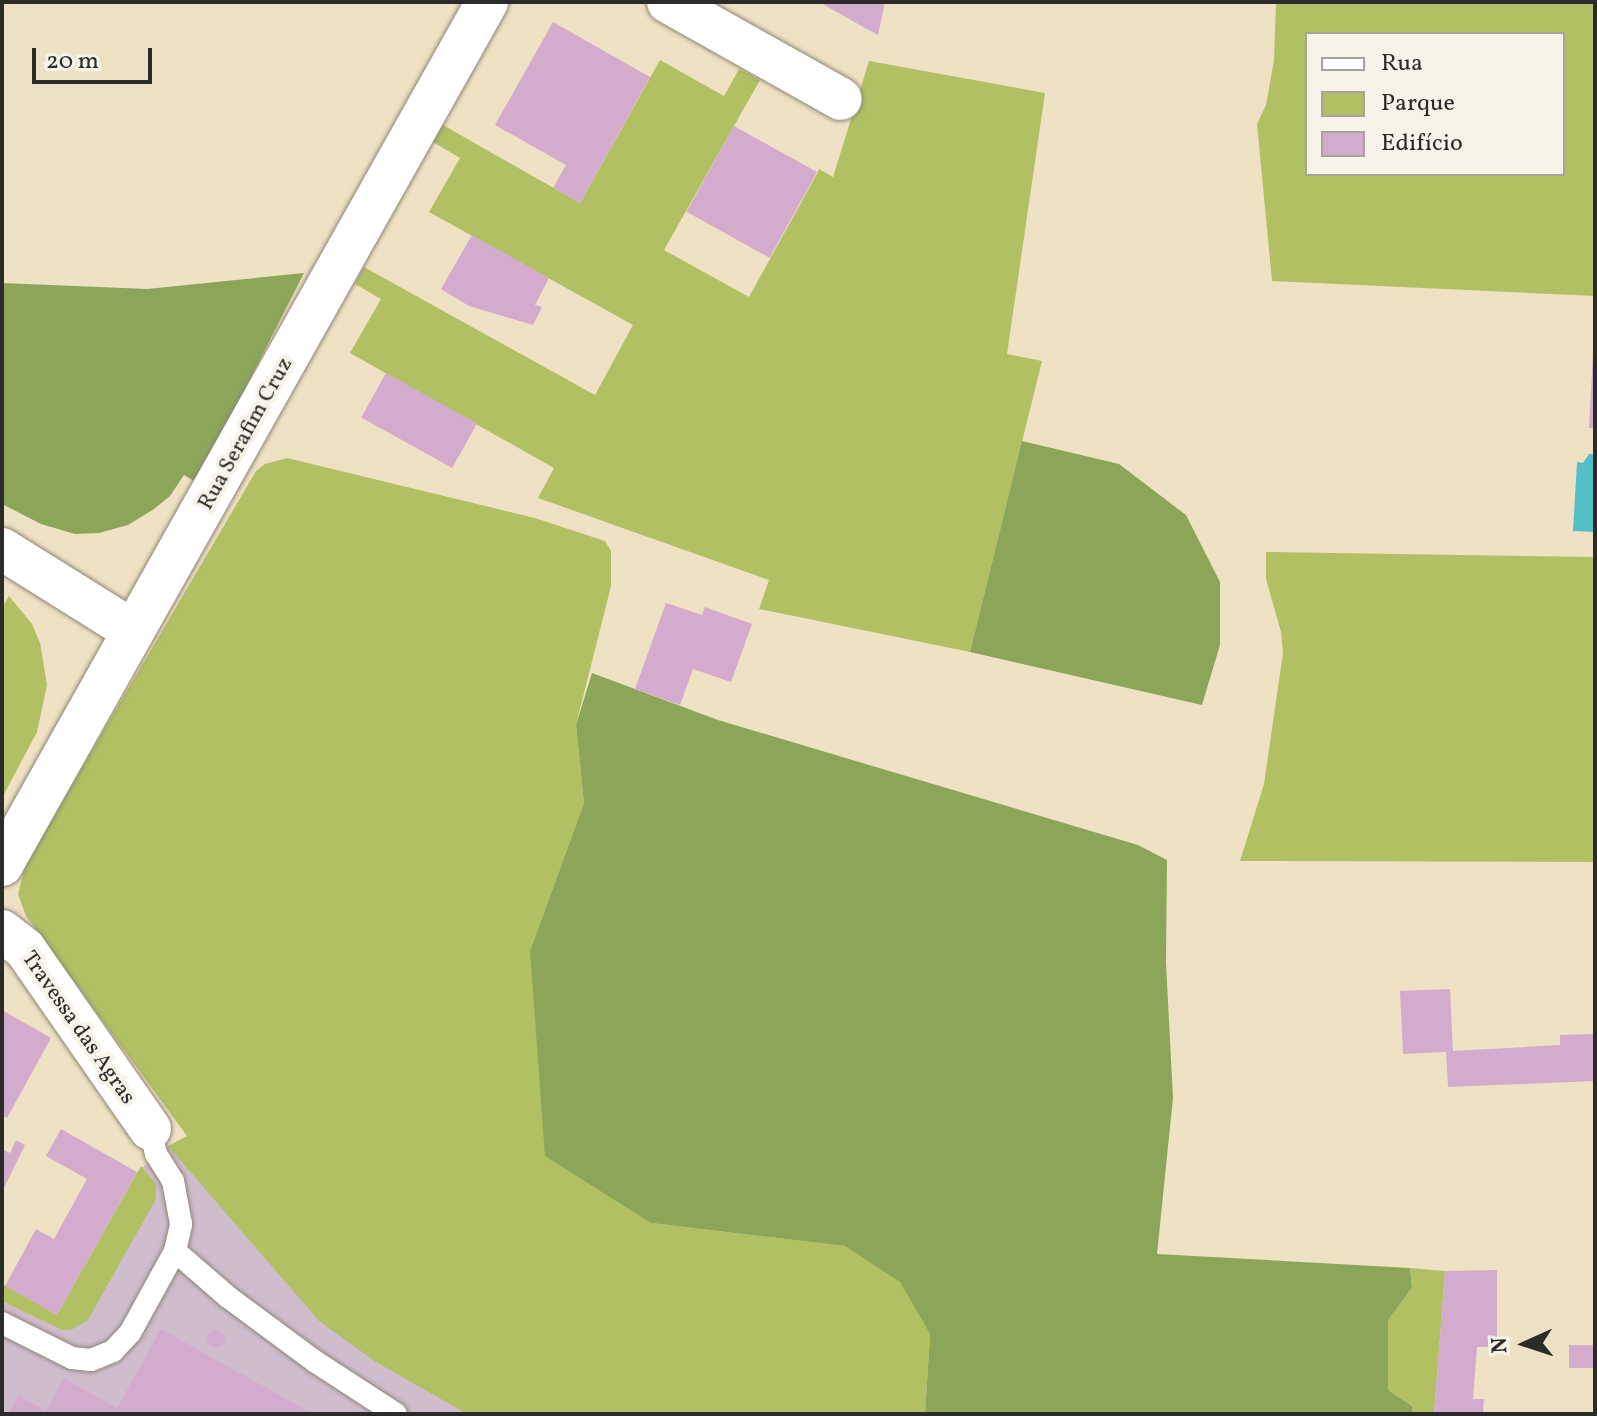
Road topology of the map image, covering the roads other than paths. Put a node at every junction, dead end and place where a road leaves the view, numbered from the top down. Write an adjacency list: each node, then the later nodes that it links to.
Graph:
1 (487, 2): 5 (street, Rua Serafim Cruz)
2 (668, 2): 3 (street)
3 (841, 99)
4 (2, 549): 5 (street)
5 (133, 631): 6 (street, Rua Serafim Cruz)
6 (2, 865)
7 (2, 931): 8 (street, Travessa das Agras)
8 (150, 1129): 9 (lane)
9 (175, 1251): 10 (lane); 11 (lane)
10 (2, 1323)
11 (396, 1414)

